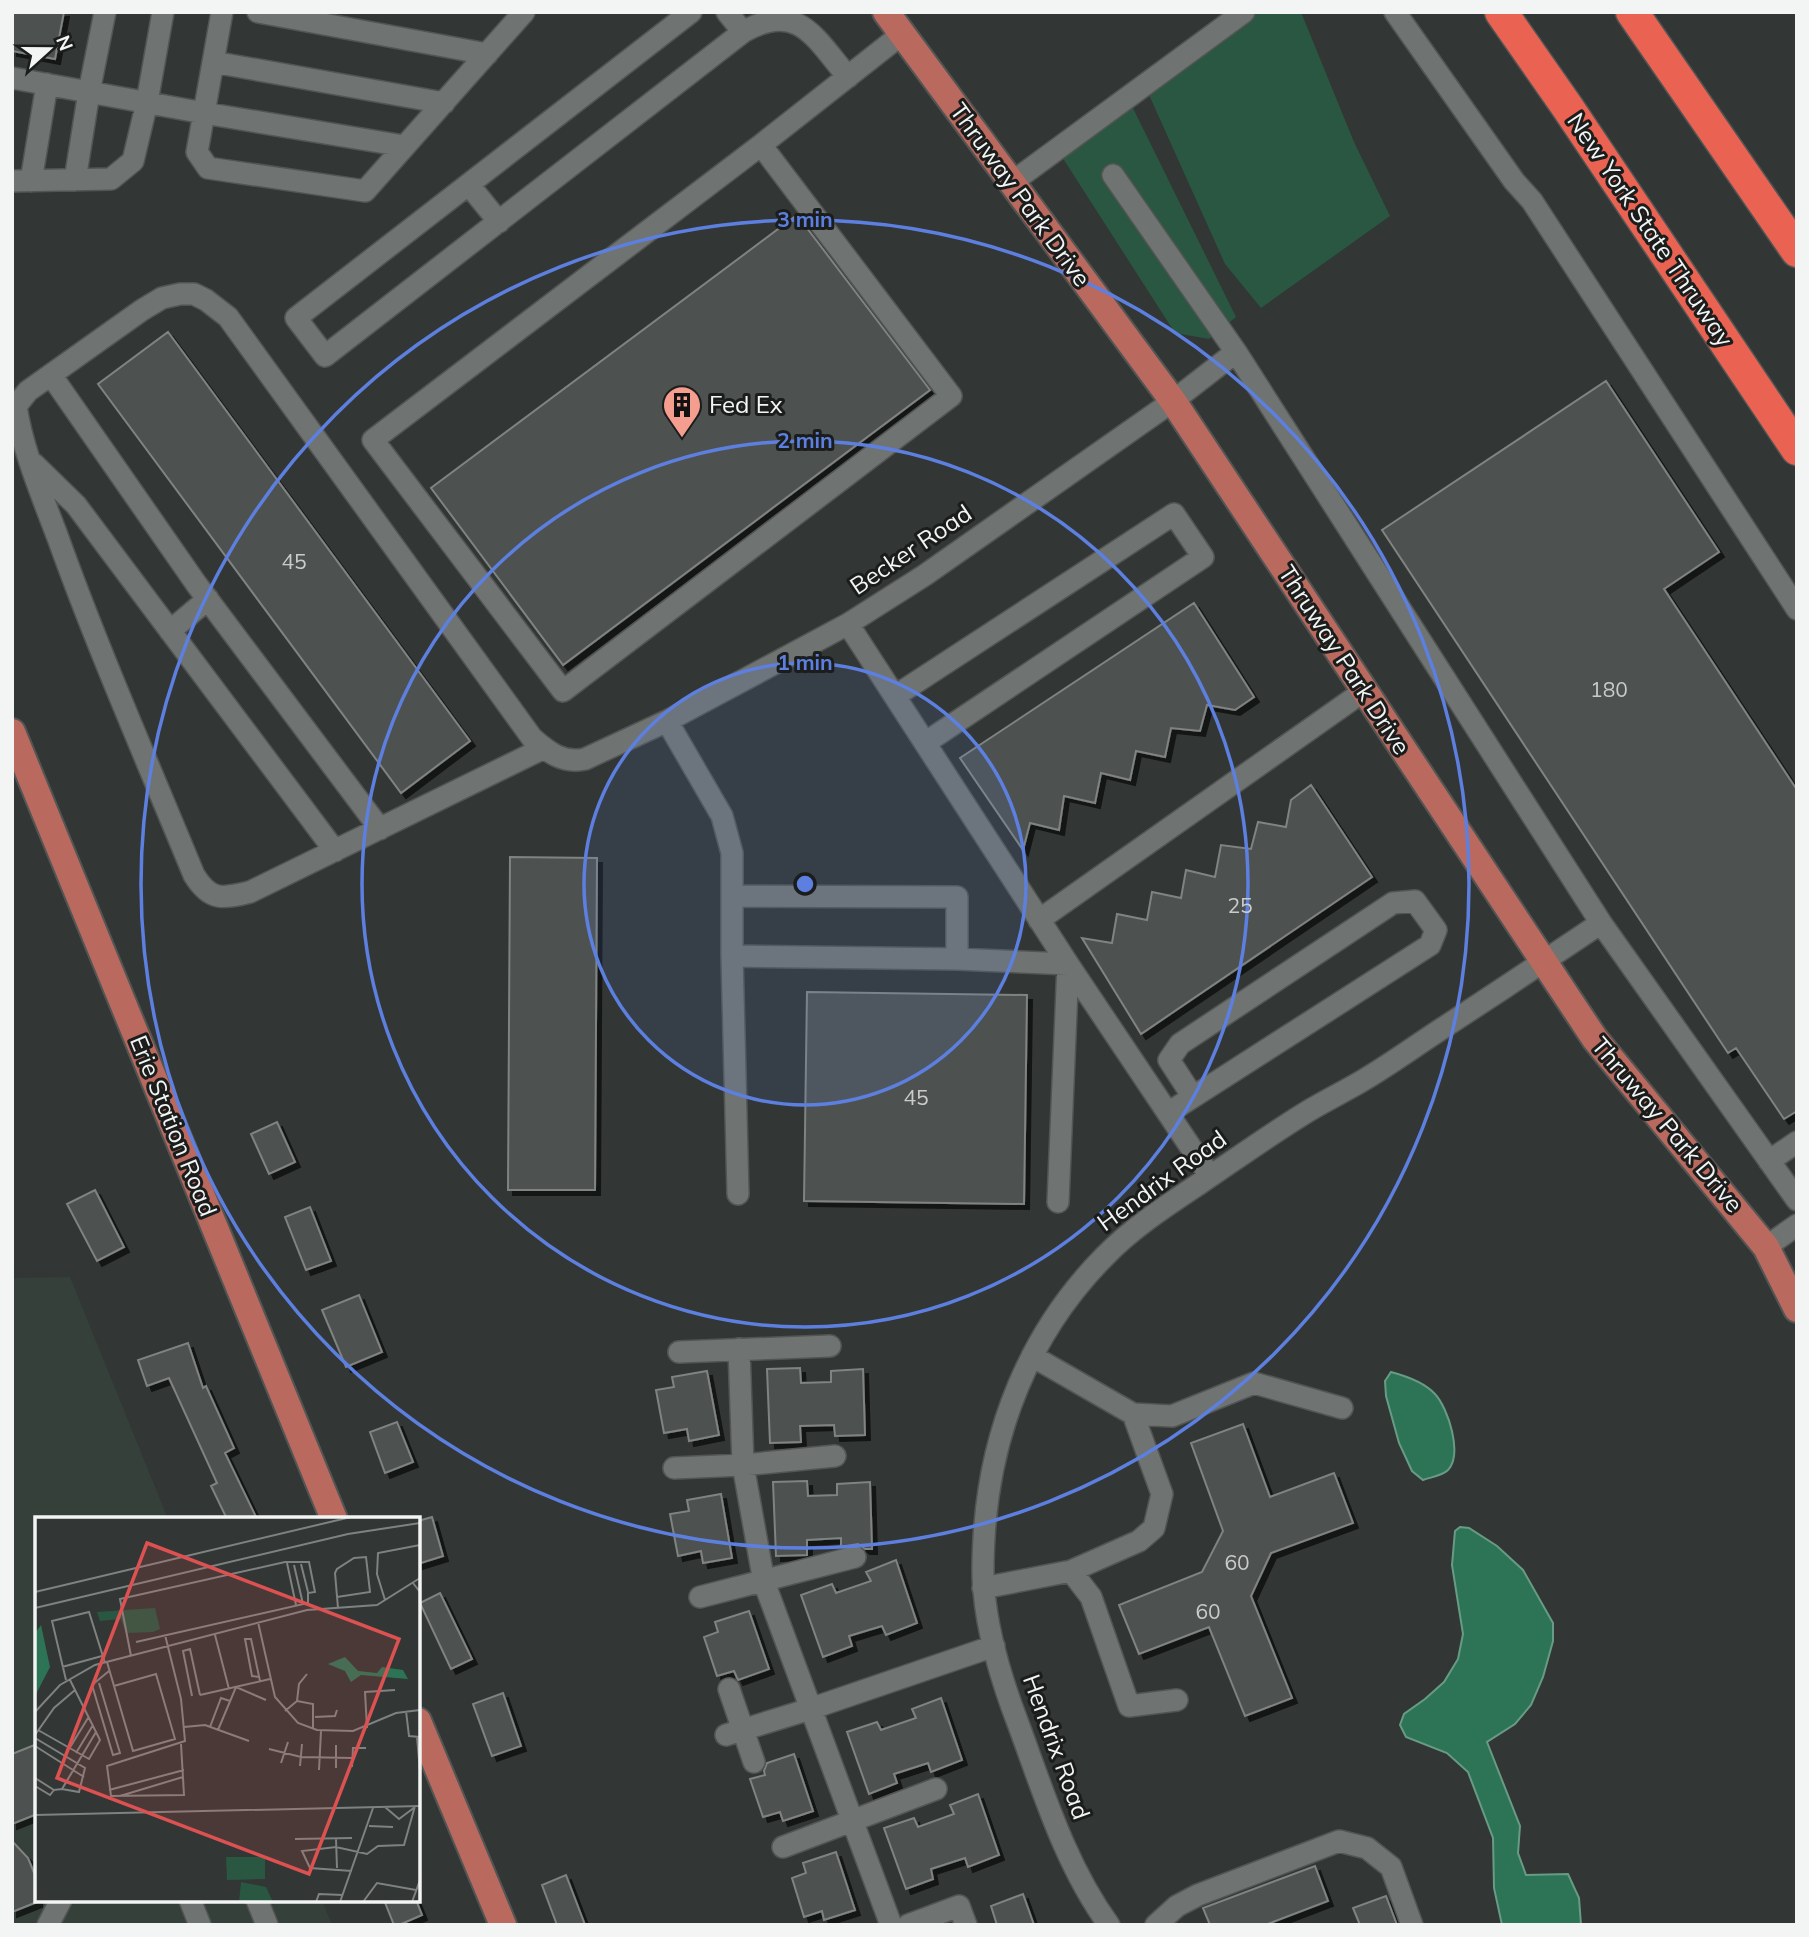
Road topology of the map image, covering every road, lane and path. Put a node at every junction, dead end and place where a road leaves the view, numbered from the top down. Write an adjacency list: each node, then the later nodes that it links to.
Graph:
1 (105, 12): 19 (street)
2 (163, 12): 20 (street)
3 (222, 12): 15 (street)
4 (258, 12): 14 (street)
5 (524, 12): 14 (street)
6 (691, 12): 29 (street)
7 (727, 12): 13 (street)
8 (1244, 12): 28 (street)
9 (1395, 12): 38 (street)
10 (1501, 12): 35 (highway, New York State Thruway)
11 (1632, 12): 31 (highway)
12 (898, 21): 16 (street); 28 (main road, Thruway Park Drive)
13 (743, 32): 16 (street); 30 (street)
14 (487, 54): 21 (street)
15 (213, 62): 21 (street); 22 (street)
16 (848, 76): 23 (street)
17 (12, 78): 18 (street)
18 (47, 84): 19 (street); 27 (street)
19 (89, 92): 20 (street); 26 (street)
20 (148, 103): 22 (street); 26 (street)
21 (444, 103): 24 (street)
22 (204, 113): 24 (street); 24 (street)
23 (761, 145): 23 (street)
24 (404, 146)
25 (1114, 175): 32 (street)
26 (75, 180): 27 (street)
27 (21, 181)
28 (1011, 183): 34 (main road, Thruway Park Drive)
29 (469, 185): 30 (street); 30 (street)
30 (499, 222)
31 (1797, 251)
32 (1236, 352): 34 (street, Becker Road); 51 (street)
33 (51, 375): 36 (street); 37 (street); 46 (street)
34 (1172, 401): 39 (street, Becker Road); 41 (main road, Thruway Park Drive)
35 (1797, 449)
36 (30, 460): 40 (street); 48 (street)
37 (208, 600): 40 (street); 47 (street)
38 (1797, 609)
39 (848, 624): 42 (street); 43 (street, Becker Road)
40 (170, 631): 48 (street)
41 (1364, 691): 50 (street); 54 (main road, Thruway Park Drive)
42 (895, 696): 45 (street); 45 (street)
43 (667, 721): 46 (street, Becker Road); 49 (street)
44 (12, 732): 76 (main road, Erie Station Road)
45 (925, 743): 50 (street)
46 (544, 748): 47 (street)
47 (380, 829): 48 (street)
48 (335, 851)
49 (732, 896): 52 (street); 53 (street)
50 (1039, 920): 55 (street)
51 (1601, 923): 54 (street, Hendrix Road); 59 (street)
52 (732, 956): 53 (street); 61 (street)
53 (957, 959): 55 (street)
54 (1543, 962): 60 (street, Hendrix Road); 65 (main road, Thruway Park Drive)
55 (1068, 964): 57 (street); 63 (street)
56 (1193, 1097): 56 (street); 57 (street)
57 (1168, 1113): 60 (street)
58 (1797, 1142): 59 (street)
59 (1769, 1161): 62 (street)
60 (1210, 1176): 70 (street, Hendrix Road)
61 (738, 1194)
62 (1797, 1200)
63 (1058, 1202)
64 (1797, 1225): 65 (street)
65 (1766, 1247): 66 (main road, Thruway Park Drive)
66 (1797, 1310)
67 (830, 1346): 68 (street)
68 (739, 1349): 69 (street); 74 (street)
69 (680, 1352)
70 (1032, 1356): 72 (street); 80 (street, Hendrix Road)
71 (1342, 1408): 72 (street)
72 (1133, 1414): 78 (street)
73 (835, 1456): 74 (street)
74 (743, 1465): 75 (street); 79 (street)
75 (674, 1468)
76 (333, 1517)
77 (855, 1557): 79 (street)
78 (1071, 1571): 80 (street); 84 (street)
79 (764, 1582): 81 (street); 85 (street)
80 (983, 1588): 82 (street, Hendrix Road)
81 (700, 1597)
82 (994, 1646): 85 (street); 102 (street, Hendrix Road)
83 (729, 1689): 87 (street)
84 (1177, 1700)
85 (810, 1709): 87 (street); 90 (street)
86 (420, 1726): 98 (main road)
87 (734, 1732): 88 (street)
88 (754, 1762)
89 (936, 1790): 90 (street)
90 (852, 1820): 91 (street); 99 (street)
91 (783, 1847)
92 (60, 1902): 95 (street)
93 (191, 1902): 96 (street)
94 (258, 1902): 97 (street)
95 (48, 1925)
96 (200, 1925)
97 (267, 1925)
98 (503, 1925)
99 (891, 1925)
100 (908, 1925): 101 (street)
101 (966, 1925)
102 (1109, 1925)
103 (1156, 1925): 104 (street)
104 (1412, 1925)

